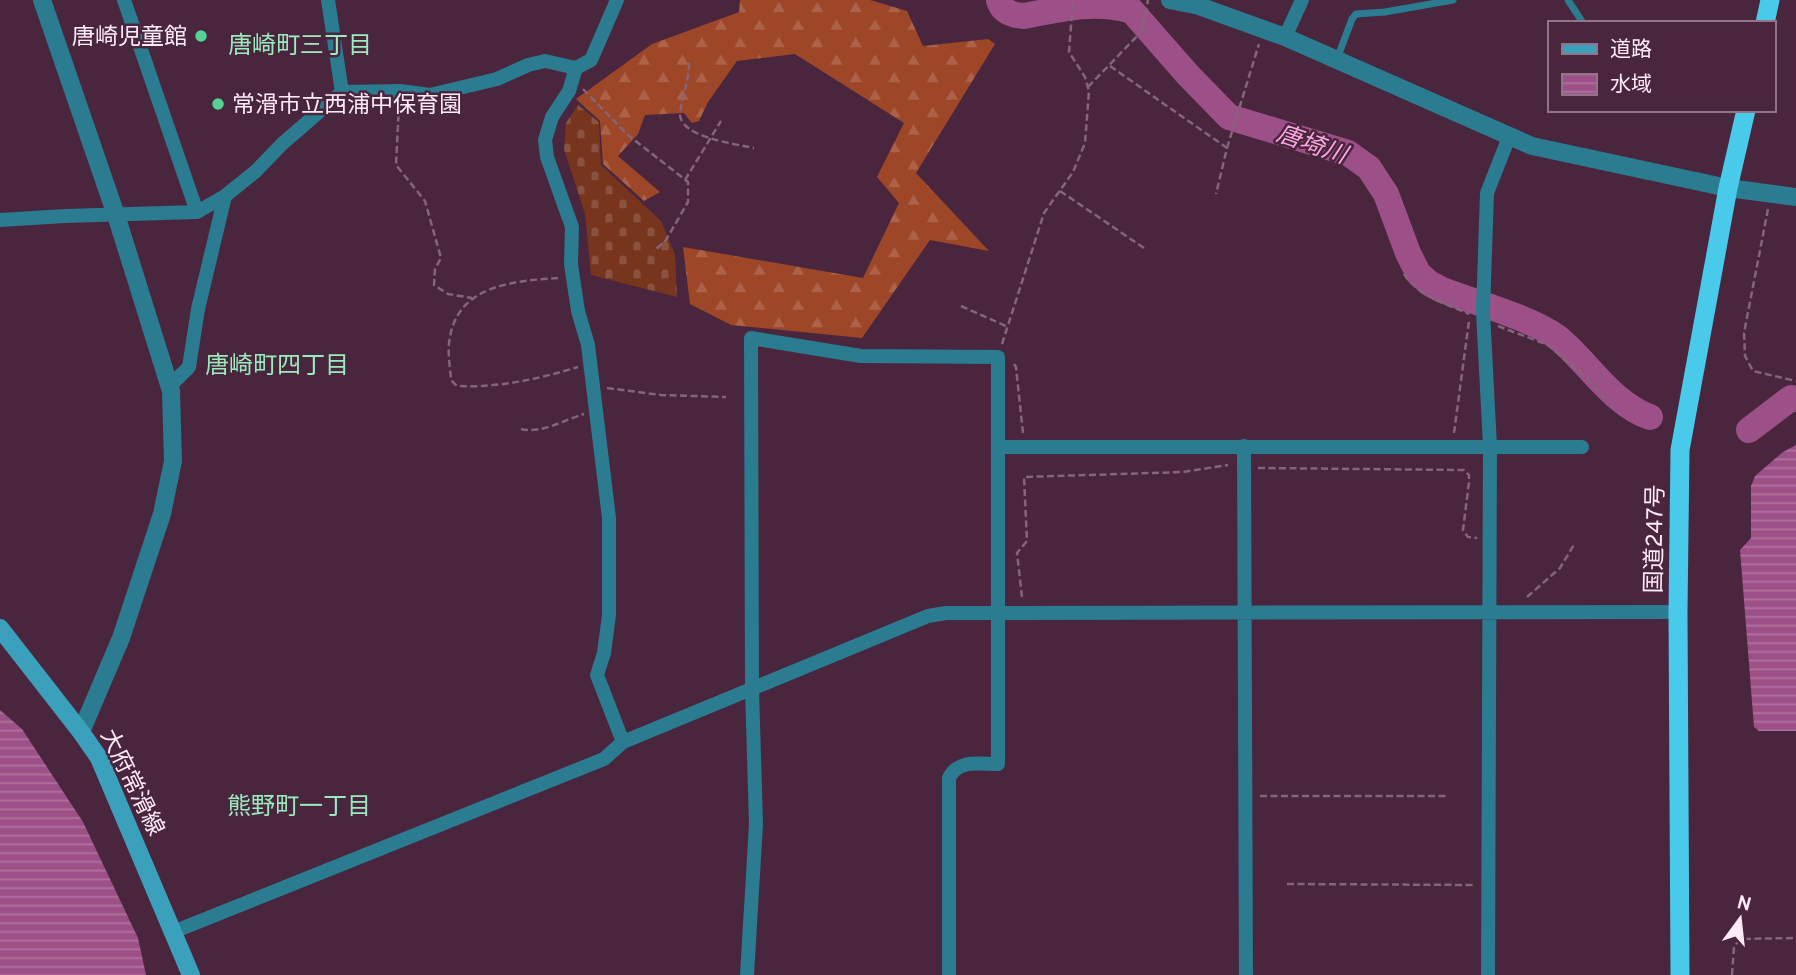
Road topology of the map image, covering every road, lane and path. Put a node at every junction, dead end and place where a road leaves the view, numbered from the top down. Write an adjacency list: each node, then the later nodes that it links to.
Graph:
1 (43, 0): 39 (street)
2 (124, 0): 38 (street)
3 (328, 0): 23 (street)
4 (617, 0): 20 (street)
5 (1073, 0): 21 (path)
6 (1148, 0): 19 (path)
7 (1170, 0): 15 (street)
8 (1302, 0): 16 (street)
9 (1452, 0): 12 (lane)
10 (1569, 0): 13 (lane)
11 (1770, 0): 14 (highway)
12 (1413, 4): 17 (lane)
13 (1582, 21)
14 (1765, 21)
15 (1263, 29): 16 (street); 30 (path)
16 (1285, 37): 17 (street)
17 (1337, 60): 27 (street)
18 (689, 63): 28 (path)
19 (1110, 66): 21 (path); 30 (path)
20 (576, 68): 22 (street); 43 (street)
21 (1088, 87): 33 (path)
22 (400, 91): 23 (street); 45 (path)
23 (342, 92): 36 (street)
24 (596, 100): 31 (path)
25 (1746, 112): 32 (highway, 国道247号)
26 (721, 121): 28 (path)
27 (1509, 137): 32 (street); 47 (street)
28 (710, 139): 29 (path); 31 (path)
29 (754, 148)
30 (1227, 148): 35 (path)
31 (685, 180): 42 (path)
32 (1728, 188): 34 (street); 67 (highway, 国道247号)
33 (1060, 191): 41 (path); 48 (path)
34 (1772, 192): 37 (street); 51 (path)
35 (1216, 194)
36 (225, 196): 38 (street); 52 (street)
37 (1796, 197)
38 (197, 212): 39 (street)
39 (116, 215): 40 (street); 52 (street)
40 (0, 220)
41 (1144, 248)
42 (654, 251)
43 (571, 264): 45 (path); 50 (street)
44 (1404, 274): 59 (path)
45 (472, 298): 50 (path)
46 (961, 306): 48 (path)
47 (1483, 316): 55 (path); 60 (street)
48 (1008, 327): 49 (path)
49 (998, 357): 61 (street); 62 (path); 74 (street)
50 (590, 363): 53 (street)
51 (1796, 382)
52 (170, 386): 75 (street)
53 (593, 388): 54 (path); 56 (street)
54 (726, 397)
55 (1609, 402)
56 (596, 411): 57 (path); 76 (street)
57 (521, 429)
58 (1244, 446): 59 (street); 62 (street); 64 (street)
59 (1453, 446): 60 (street)
60 (1490, 446): 63 (street); 65 (street)
61 (999, 447): 62 (street); 71 (street)
62 (1026, 447)
63 (1582, 447)
64 (1244, 466): 65 (path); 68 (street); 72 (path)
65 (1490, 540): 69 (street)
66 (1575, 543): 70 (path)
67 (1678, 612): 70 (street); 88 (highway, 国道247号)
68 (1243, 613): 69 (street); 72 (street); 77 (street)
69 (1490, 613): 70 (street); 80 (street)
70 (1514, 613)
71 (998, 614): 72 (street); 74 (street); 85 (street)
72 (1024, 615)
73 (0, 628): 75 (main road, 大府常滑線)
74 (752, 689): 76 (street); 84 (street)
75 (81, 732): 81 (main road, 大府常滑線)
76 (623, 742): 81 (street)
77 (1244, 796): 78 (path); 86 (street)
78 (1449, 796)
79 (1287, 884): 80 (path)
80 (1489, 885): 87 (street)
81 (173, 932): 83 (main road, 大府常滑線)
82 (1796, 938): 89 (path)
83 (191, 975)
84 (747, 975)
85 (949, 975)
86 (1246, 975)
87 (1488, 975)
88 (1681, 975)
89 (1732, 975)

